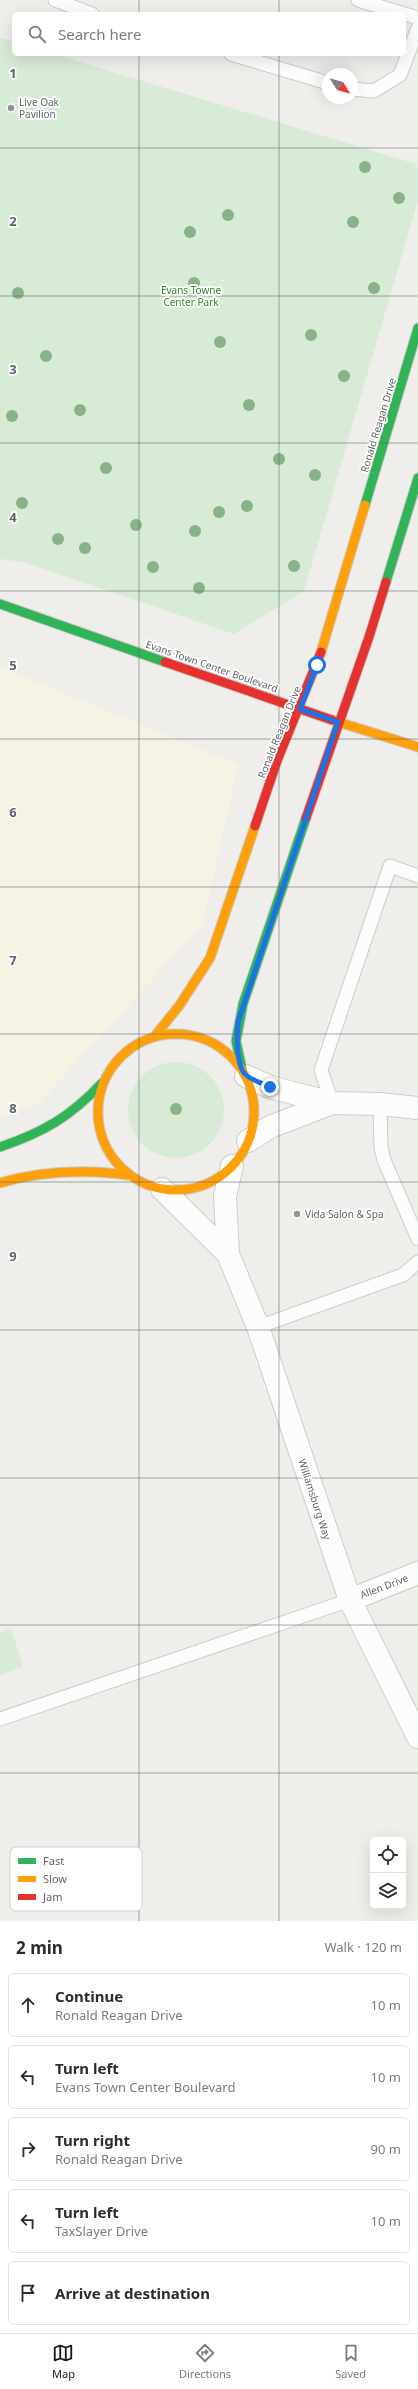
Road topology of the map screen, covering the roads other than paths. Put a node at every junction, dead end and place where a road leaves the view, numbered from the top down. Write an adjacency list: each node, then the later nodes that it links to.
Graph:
1 (55, 0): 3 (lane)
2 (358, 0): 4 (lane)
3 (87, 12)
4 (398, 12)
5 (406, 14): 6 (lane)
6 (418, 18)
7 (416, 33): 10 (lane)
8 (238, 56): 9 (lane)
9 (322, 81)
10 (358, 90)
11 (418, 328): 14 (street, Ronald Reagan Drive)
12 (418, 478): 15 (street, Ronald Reagan Drive)
13 (0, 604): 14 (street, Evans Town Center Boulevard)
14 (300, 709): 15 (street, Evans Town Center Boulevard); 18 (street, Ronald Reagan Drive)
15 (338, 722): 16 (street, Evans Town Center Boulevard); 19 (street, Ronald Reagan Drive)
16 (418, 747)
17 (418, 876): 21 (lane)
18 (154, 1037): 19 (street, Ronald Reagan Drive); 20 (street, Ronald Reagan Drive)
19 (244, 1072): 21 (street); 24 (street, Ronald Reagan Drive)
20 (103, 1082): 25 (street, Ronald Reagan Drive); 27 (street, Ronald Reagan Drive)
21 (332, 1103): 22 (street); 24 (street)
22 (380, 1104): 23 (street); 30 (lane)
23 (418, 1108)
24 (248, 1141): 26 (street, Ronald Reagan Drive)
25 (0, 1147)
26 (232, 1166): 29 (street, Ronald Reagan Drive); 31 (street, Williamsburg Way)
27 (128, 1175): 28 (street, Ronald Reagan Drive); 29 (street, Ronald Reagan Drive)
28 (0, 1183)
29 (162, 1189): 31 (street, Williamsburg Way)
30 (418, 1239)
31 (228, 1254): 33 (street, Williamsburg Way)
32 (418, 1262): 33 (lane)
33 (258, 1327): 35 (street, Williamsburg Way)
34 (418, 1573): 35 (street, Allen Drive)
35 (350, 1600): 36 (lane); 37 (street, Williamsburg Way)
36 (0, 1719)
37 (418, 1737)

